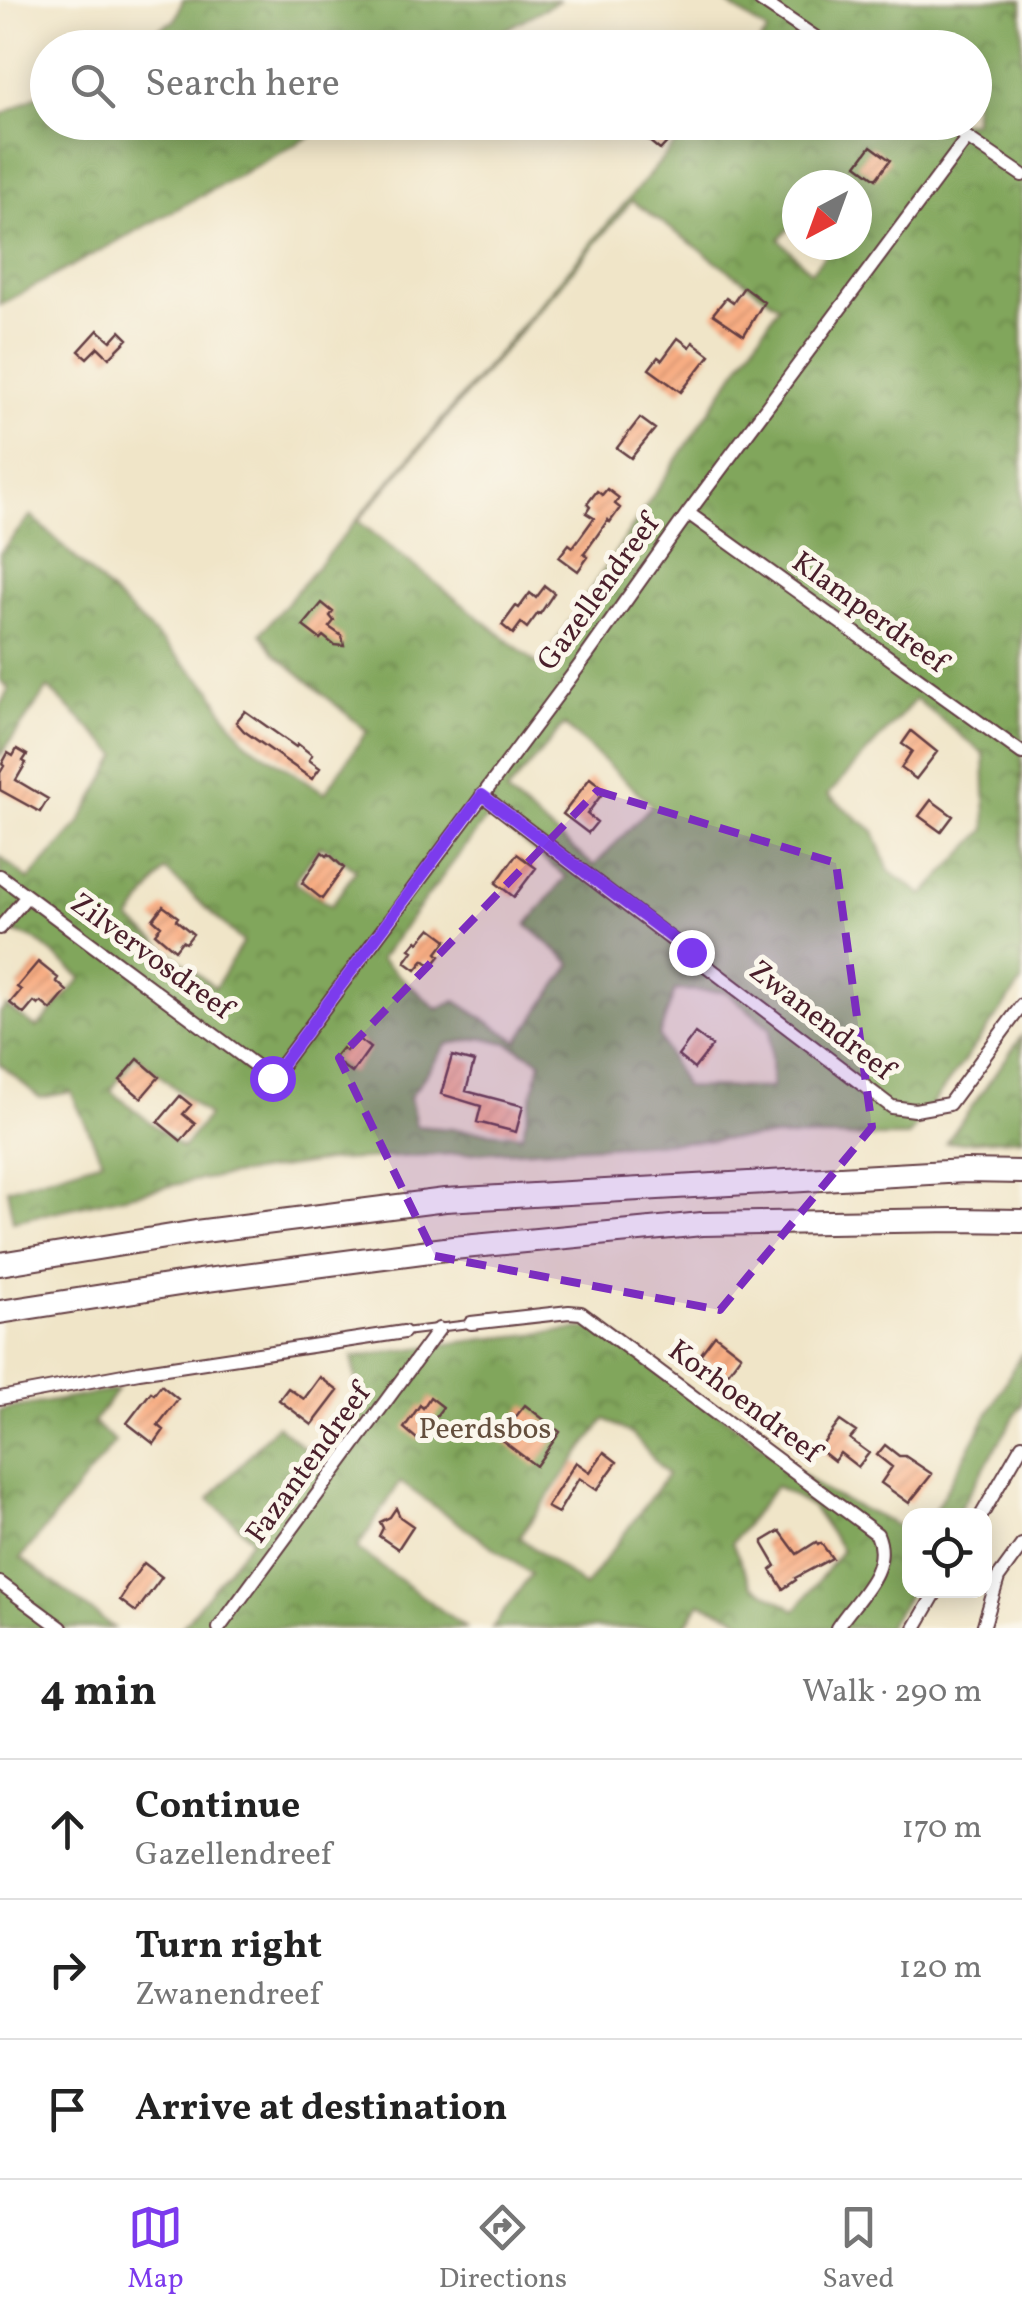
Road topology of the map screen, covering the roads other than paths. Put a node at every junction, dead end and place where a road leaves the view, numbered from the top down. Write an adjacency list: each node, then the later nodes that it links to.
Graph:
1 (760, 0): 2 (street)
2 (805, 30)
3 (966, 140): 6 (street, Gazellendreef)
4 (970, 140): 5 (street)
5 (1022, 175)
6 (688, 513): 7 (street, Klamperdreef); 8 (street, Gazellendreef)
7 (1022, 754)
8 (482, 795): 12 (street, Zwanendreef); 13 (street, Gazellendreef)
9 (0, 876): 10 (street, Zilvervosdreef)
10 (27, 896): 11 (street); 13 (street, Zilvervosdreef)
11 (0, 928)
12 (1022, 1004)
13 (272, 1078)
14 (1022, 1172): 16 (highway)
15 (1022, 1222): 17 (highway)
16 (0, 1264)
17 (0, 1312)
18 (470, 1324): 19 (lane); 30 (street, Korhoendreef)
19 (438, 1329): 20 (lane); 29 (street, Fazantendreef)
20 (404, 1332): 21 (street)
21 (0, 1398)
22 (1022, 1445): 23 (street)
23 (985, 1508)
24 (1022, 1545): 27 (street)
25 (0, 1583): 28 (street)
26 (932, 1598): 31 (street)
27 (986, 1627)
28 (61, 1628)
29 (219, 1628)
30 (836, 1628)
31 (915, 1628)

